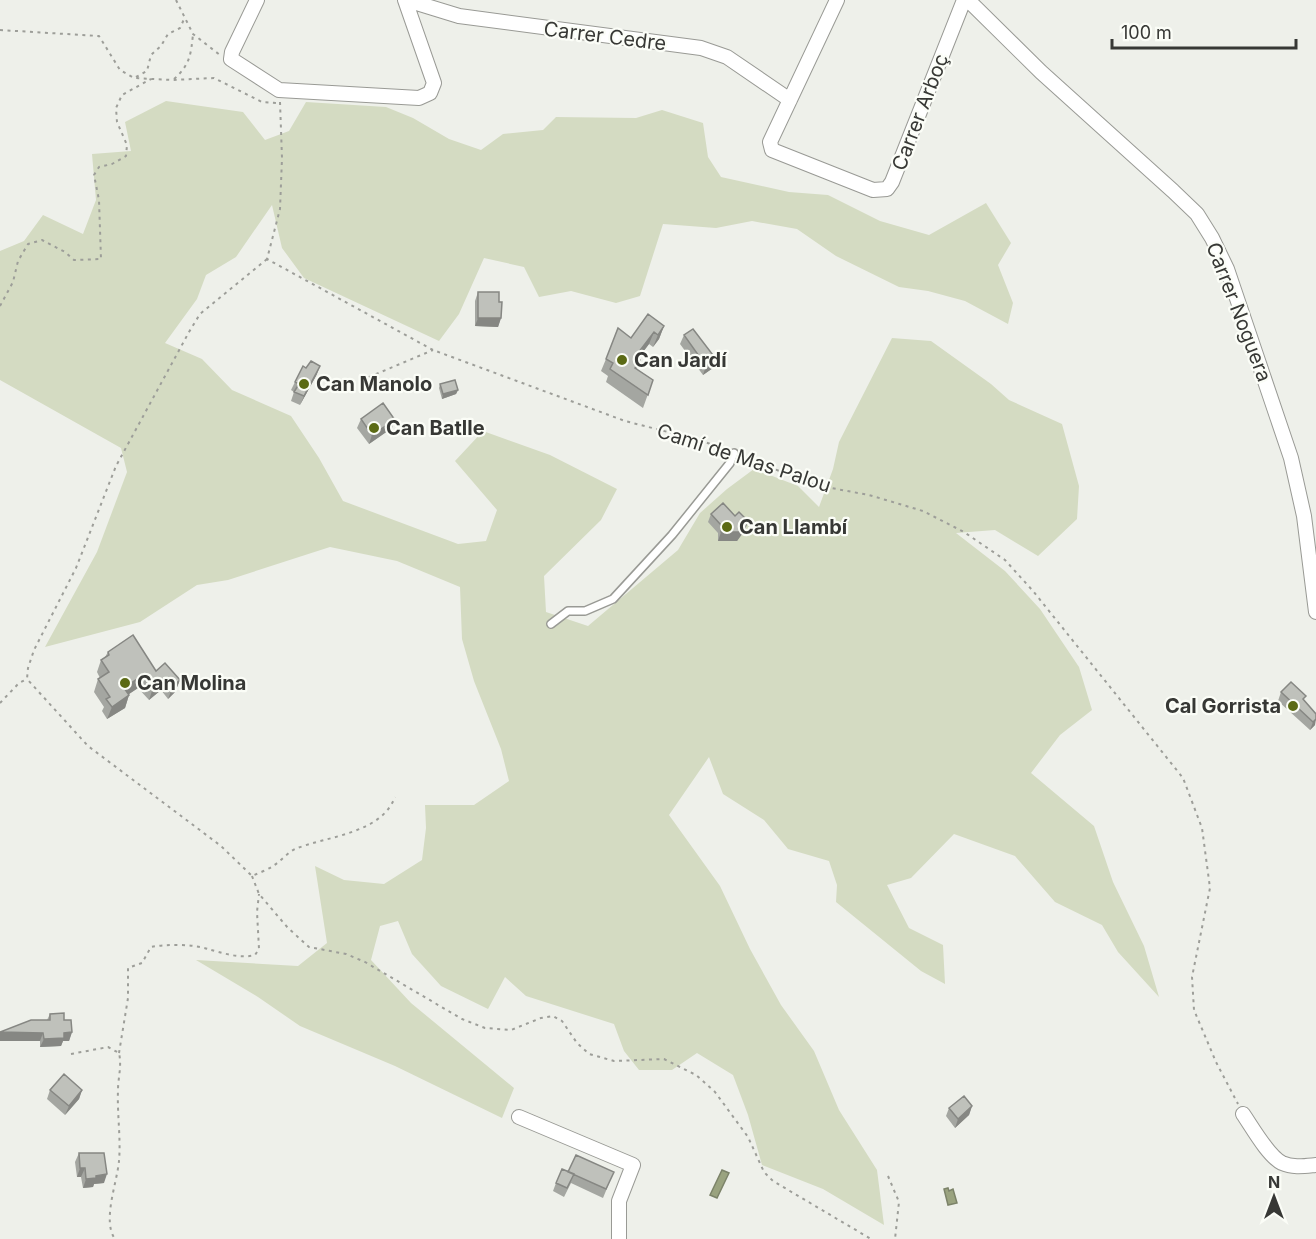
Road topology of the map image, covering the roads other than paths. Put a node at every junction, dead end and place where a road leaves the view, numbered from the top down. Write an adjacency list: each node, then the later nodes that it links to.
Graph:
1 (256, 0): 2 (street)
2 (406, 0): 5 (street, Carrer Cedre)
3 (837, 0): 5 (street, Carrer Arboç)
4 (966, 0): 5 (street, Carrer Arboç); 7 (street, Carrer Noguera)
5 (790, 100)
6 (734, 453): 8 (lane)
7 (1316, 612)
8 (551, 624)
9 (1243, 1114): 11 (street)
10 (519, 1117): 12 (street)
11 (1316, 1165)
12 (619, 1239)

